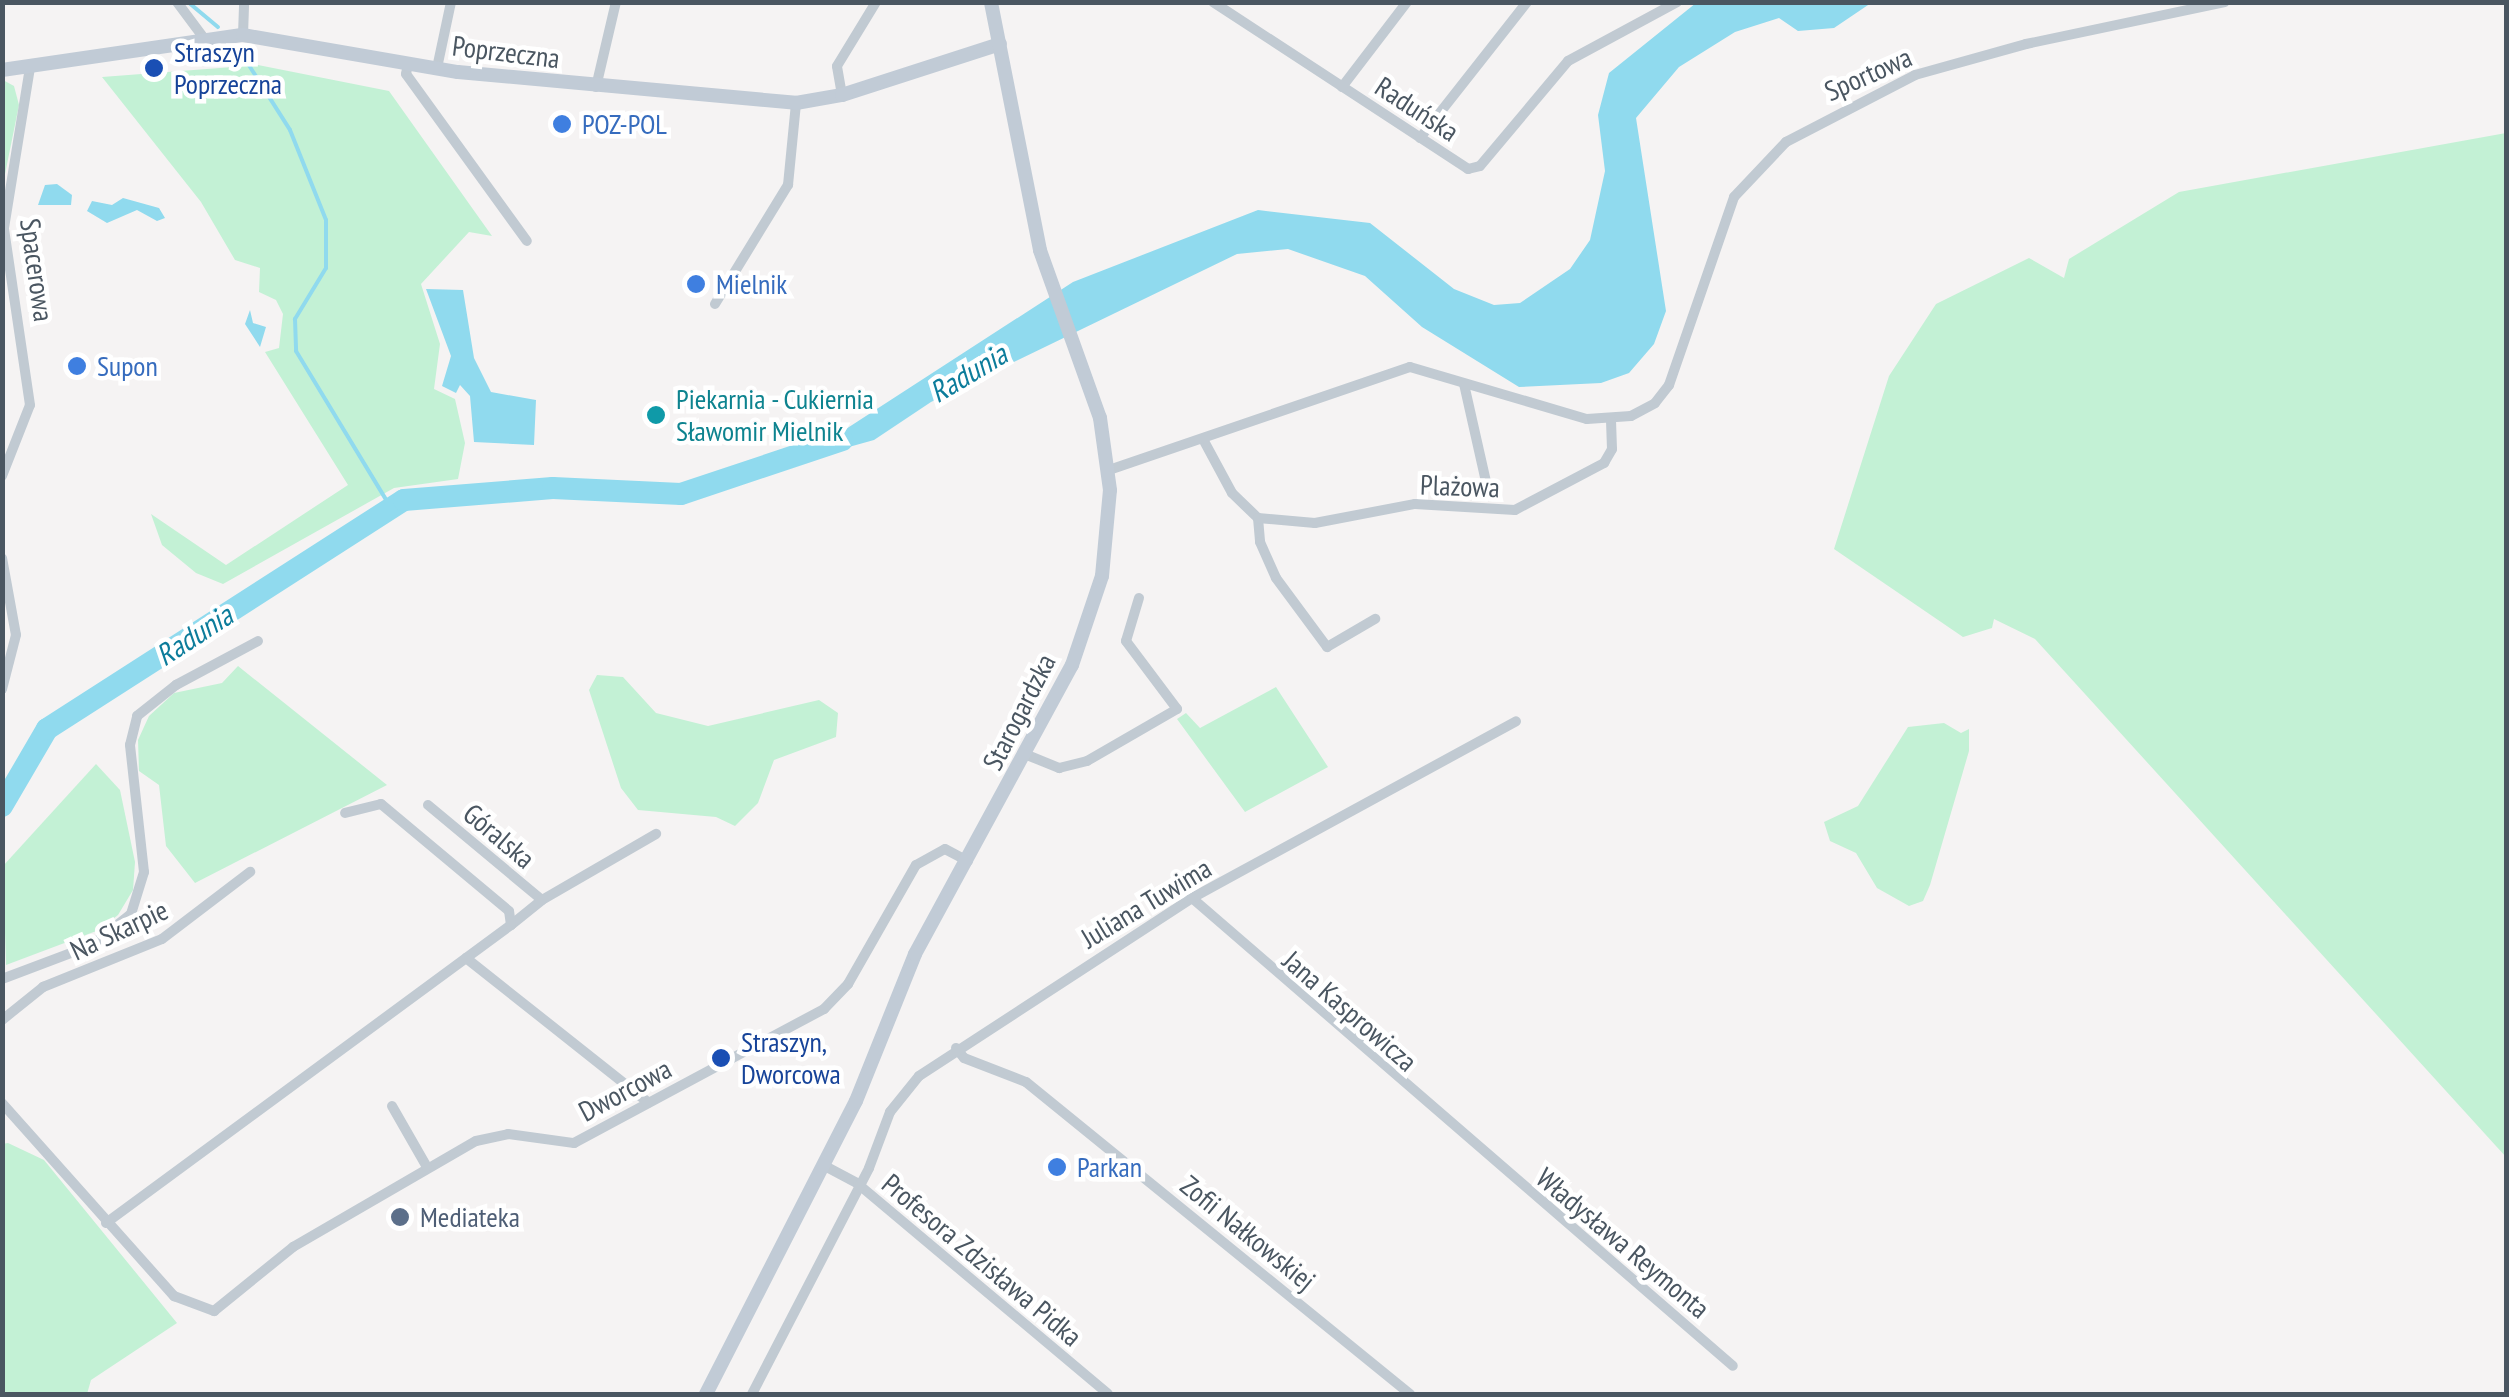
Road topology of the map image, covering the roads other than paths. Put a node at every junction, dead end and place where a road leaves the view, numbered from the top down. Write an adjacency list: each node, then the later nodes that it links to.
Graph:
1 (177, 2): 13 (street)
2 (244, 2): 12 (street)
3 (451, 2): 17 (street)
4 (616, 2): 20 (street)
5 (876, 2): 21 (street)
6 (992, 2): 14 (main road, Starogardzka)
7 (1213, 2): 19 (street, Raduńska)
8 (1408, 2): 19 (street)
9 (1527, 2): 23 (street)
10 (1677, 2): 23 (street, Raduńska)
11 (2225, 2): 27 (street, Sportowa)
12 (243, 36): 13 (main road, Poprzeczna); 15 (main road, Poprzeczna)
13 (203, 37): 16 (main road, Poprzeczna)
14 (1000, 44): 21 (main road, Poprzeczna); 29 (main road, Starogardzka)
15 (408, 63): 17 (main road, Poprzeczna); 24 (street)
16 (30, 67): 18 (main road, Poprzeczna); 30 (street, Spacerowa)
17 (437, 68): 20 (main road, Poprzeczna)
18 (2, 70)
19 (1342, 87): 23 (street, Raduńska)
20 (596, 88): 22 (main road, Poprzeczna)
21 (842, 95): 22 (main road, Poprzeczna)
22 (796, 102): 25 (street)
23 (1420, 138)
24 (527, 241)
25 (715, 304)
26 (1464, 384): 27 (street); 28 (street); 31 (street, Plażowa)
27 (1610, 420): 32 (street, Plażowa)
28 (1204, 441): 29 (street); 32 (street)
29 (1109, 470): 39 (main road, Starogardzka)
30 (2, 476)
31 (1486, 482)
32 (1258, 518): 35 (street)
33 (2, 558): 37 (street)
34 (1139, 598): 39 (street)
35 (1375, 619)
36 (258, 641): 49 (street)
37 (2, 689)
38 (1516, 721): 45 (street, Juliana Tuwima)
39 (1027, 755): 43 (main road, Starogardzka)
40 (428, 806): 46 (street, Góralska)
41 (345, 812): 47 (street)
42 (656, 834): 46 (street, Góralska)
43 (968, 861): 53 (street, Dworcowa); 57 (main road, Starogardzka)
44 (250, 872): 50 (street, Na Skarpie)
45 (1192, 898): 51 (street, Juliana Tuwima); 56 (street, Jana Kasprowicza)
46 (542, 900): 47 (street, Góralska)
47 (511, 924): 48 (street)
48 (466, 958): 53 (street); 60 (street)
49 (2, 980)
50 (2, 1020)
51 (956, 1048): 59 (street, Juliana Tuwima); 65 (street, Zofii Nałkowskiej)
52 (2, 1103): 55 (street, Dworcowa)
53 (649, 1103): 58 (street, Dworcowa)
54 (392, 1106): 58 (street)
55 (7, 1117): 60 (street, Dworcowa)
56 (1483, 1154): 61 (street, Władysława Reymonta)
57 (823, 1165): 59 (street, Profesora Zdzisława Pidka); 62 (main road, Starogardzka)
58 (428, 1167): 60 (street, Dworcowa)
59 (858, 1184): 63 (street, Juliana Tuwima); 64 (street, Profesora Zdzisława Pidka)
60 (106, 1222)
61 (1733, 1366)
62 (706, 1394)
63 (752, 1394)
64 (1108, 1394)
65 (1410, 1394)

